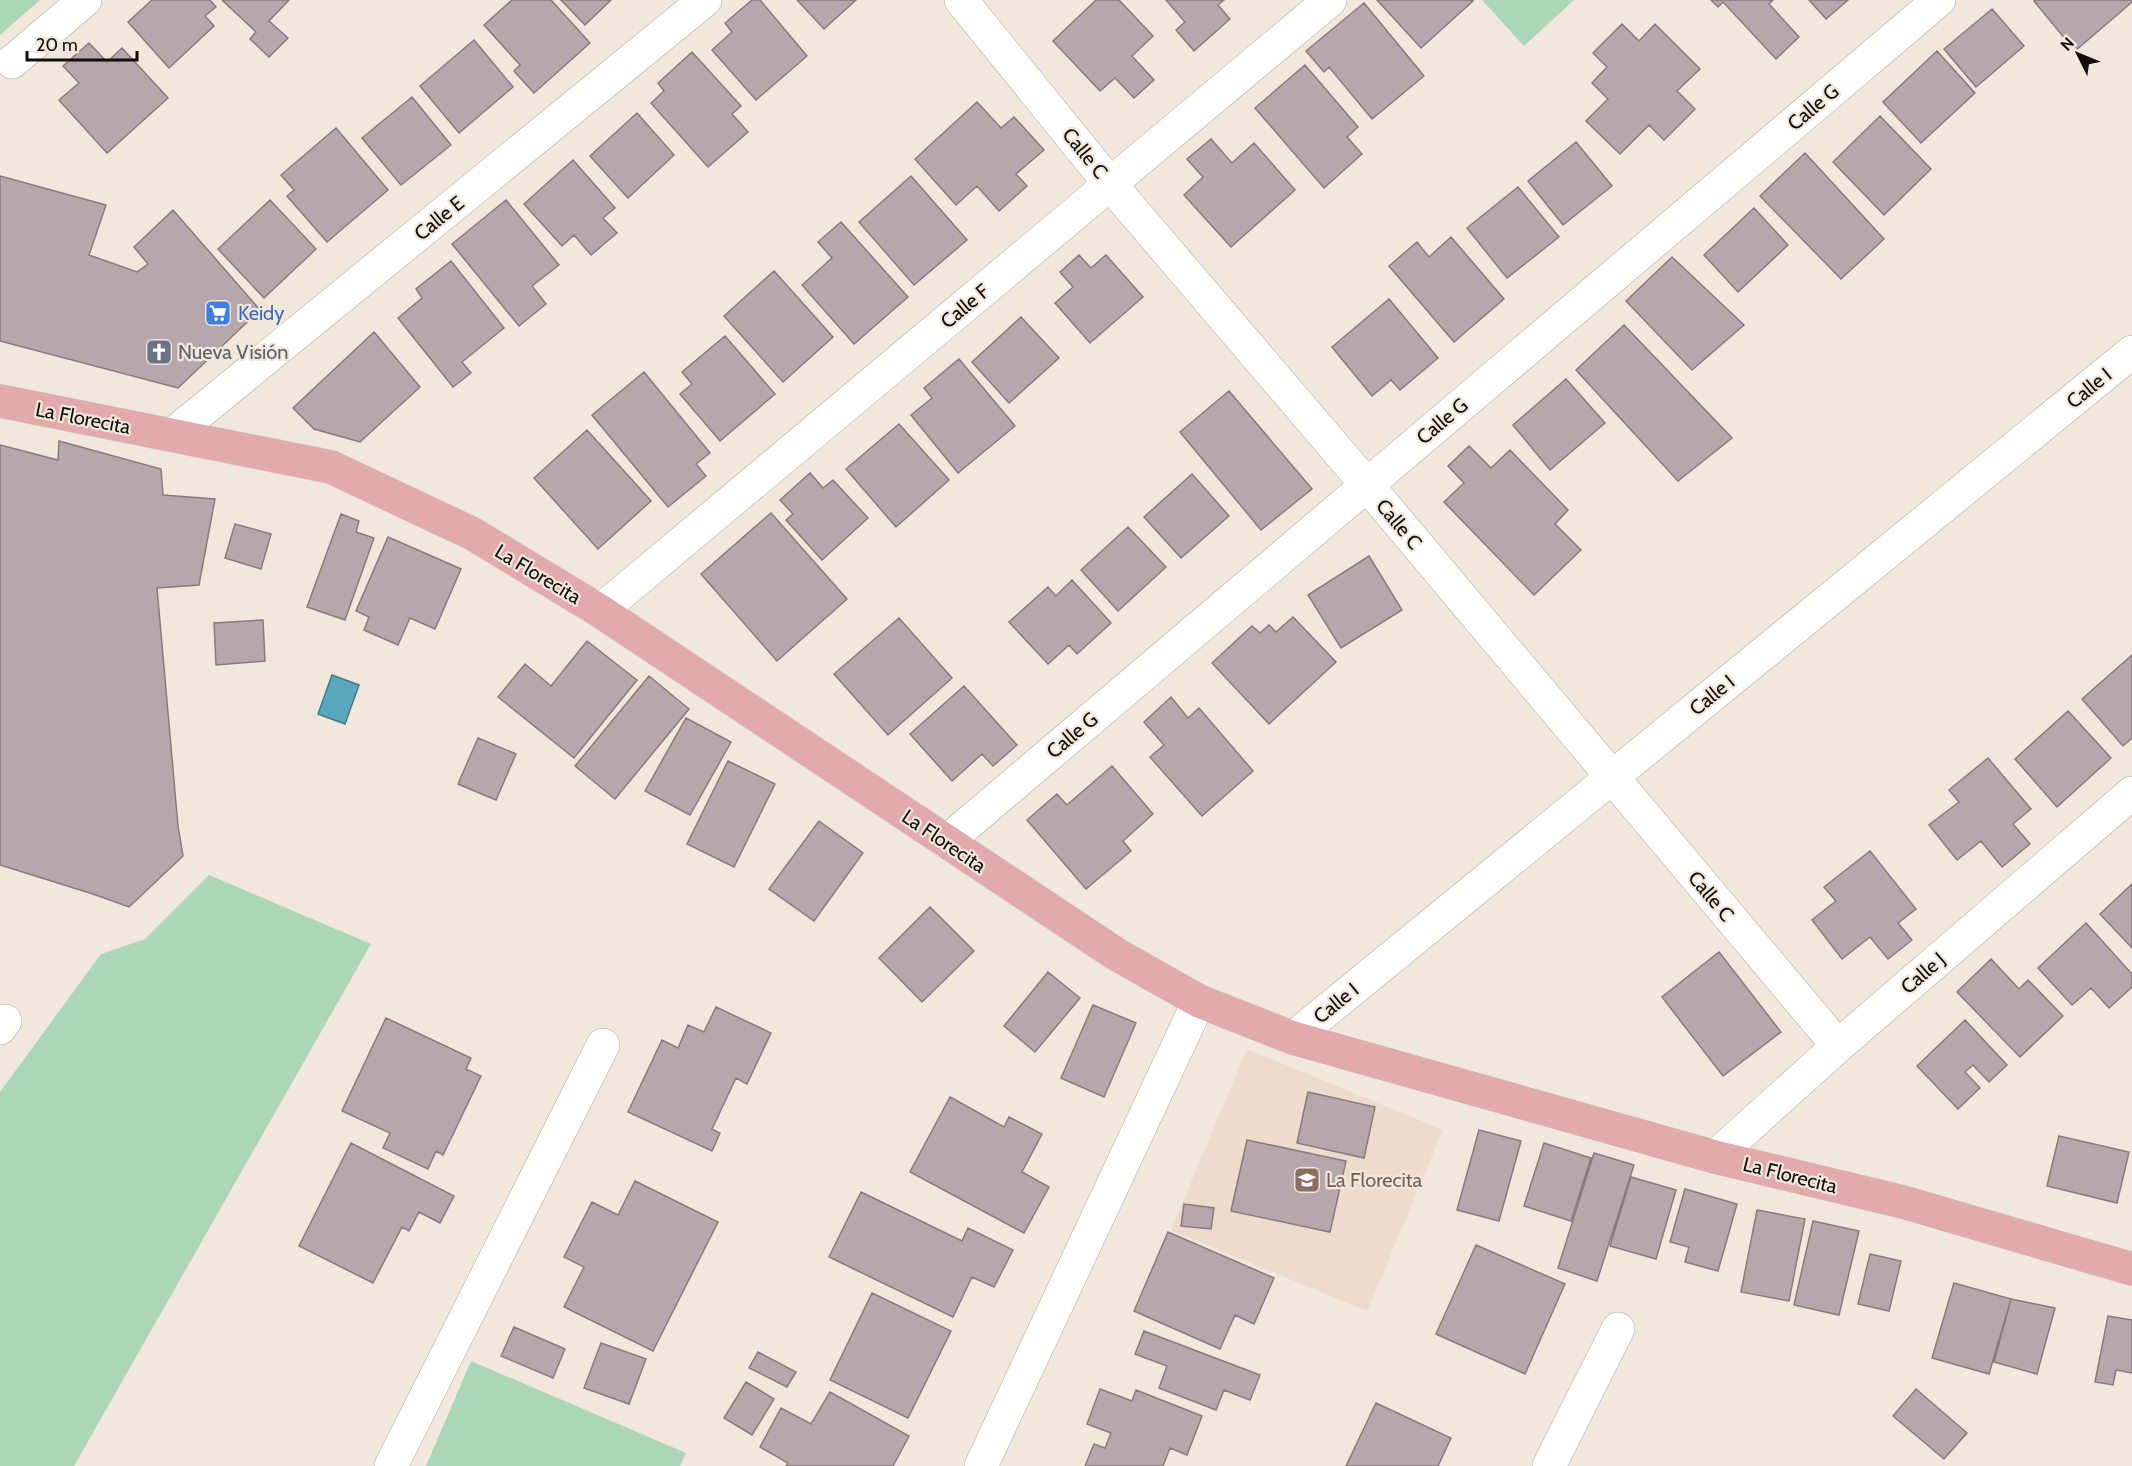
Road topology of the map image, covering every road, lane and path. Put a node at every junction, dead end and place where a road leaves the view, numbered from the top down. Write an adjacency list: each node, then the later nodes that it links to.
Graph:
1 (85, 0): 6 (street)
2 (705, 0): 10 (street, Calle E)
3 (961, 0): 7 (street, Calle C)
4 (1330, 0): 7 (street, Calle F)
5 (1939, 0): 11 (street, Calle G)
6 (12, 62)
7 (1110, 184): 11 (street, Calle C); 12 (street, Calle F)
8 (2132, 352): 13 (street, Calle I)
9 (0, 401): 10 (main road, La Florecita)
10 (172, 435): 12 (main road, La Florecita)
11 (1367, 485): 13 (street, Calle C); 15 (street, Calle G)
12 (600, 611): 15 (main road, La Florecita)
13 (1611, 778): 17 (street, Calle I); 19 (street, Calle C)
14 (2132, 793): 19 (street, Calle J)
15 (946, 842): 16 (main road, La Florecita)
16 (1199, 1001): 17 (main road, La Florecita); 24 (street)
17 (1293, 1038): 20 (main road, La Florecita)
18 (603, 1045): 23 (street)
19 (1838, 1046): 20 (street, Calle J)
20 (1715, 1157): 21 (main road, La Florecita)
21 (2132, 1269)
22 (1618, 1329): 25 (street)
23 (391, 1466)
24 (981, 1466)
25 (1549, 1466)

